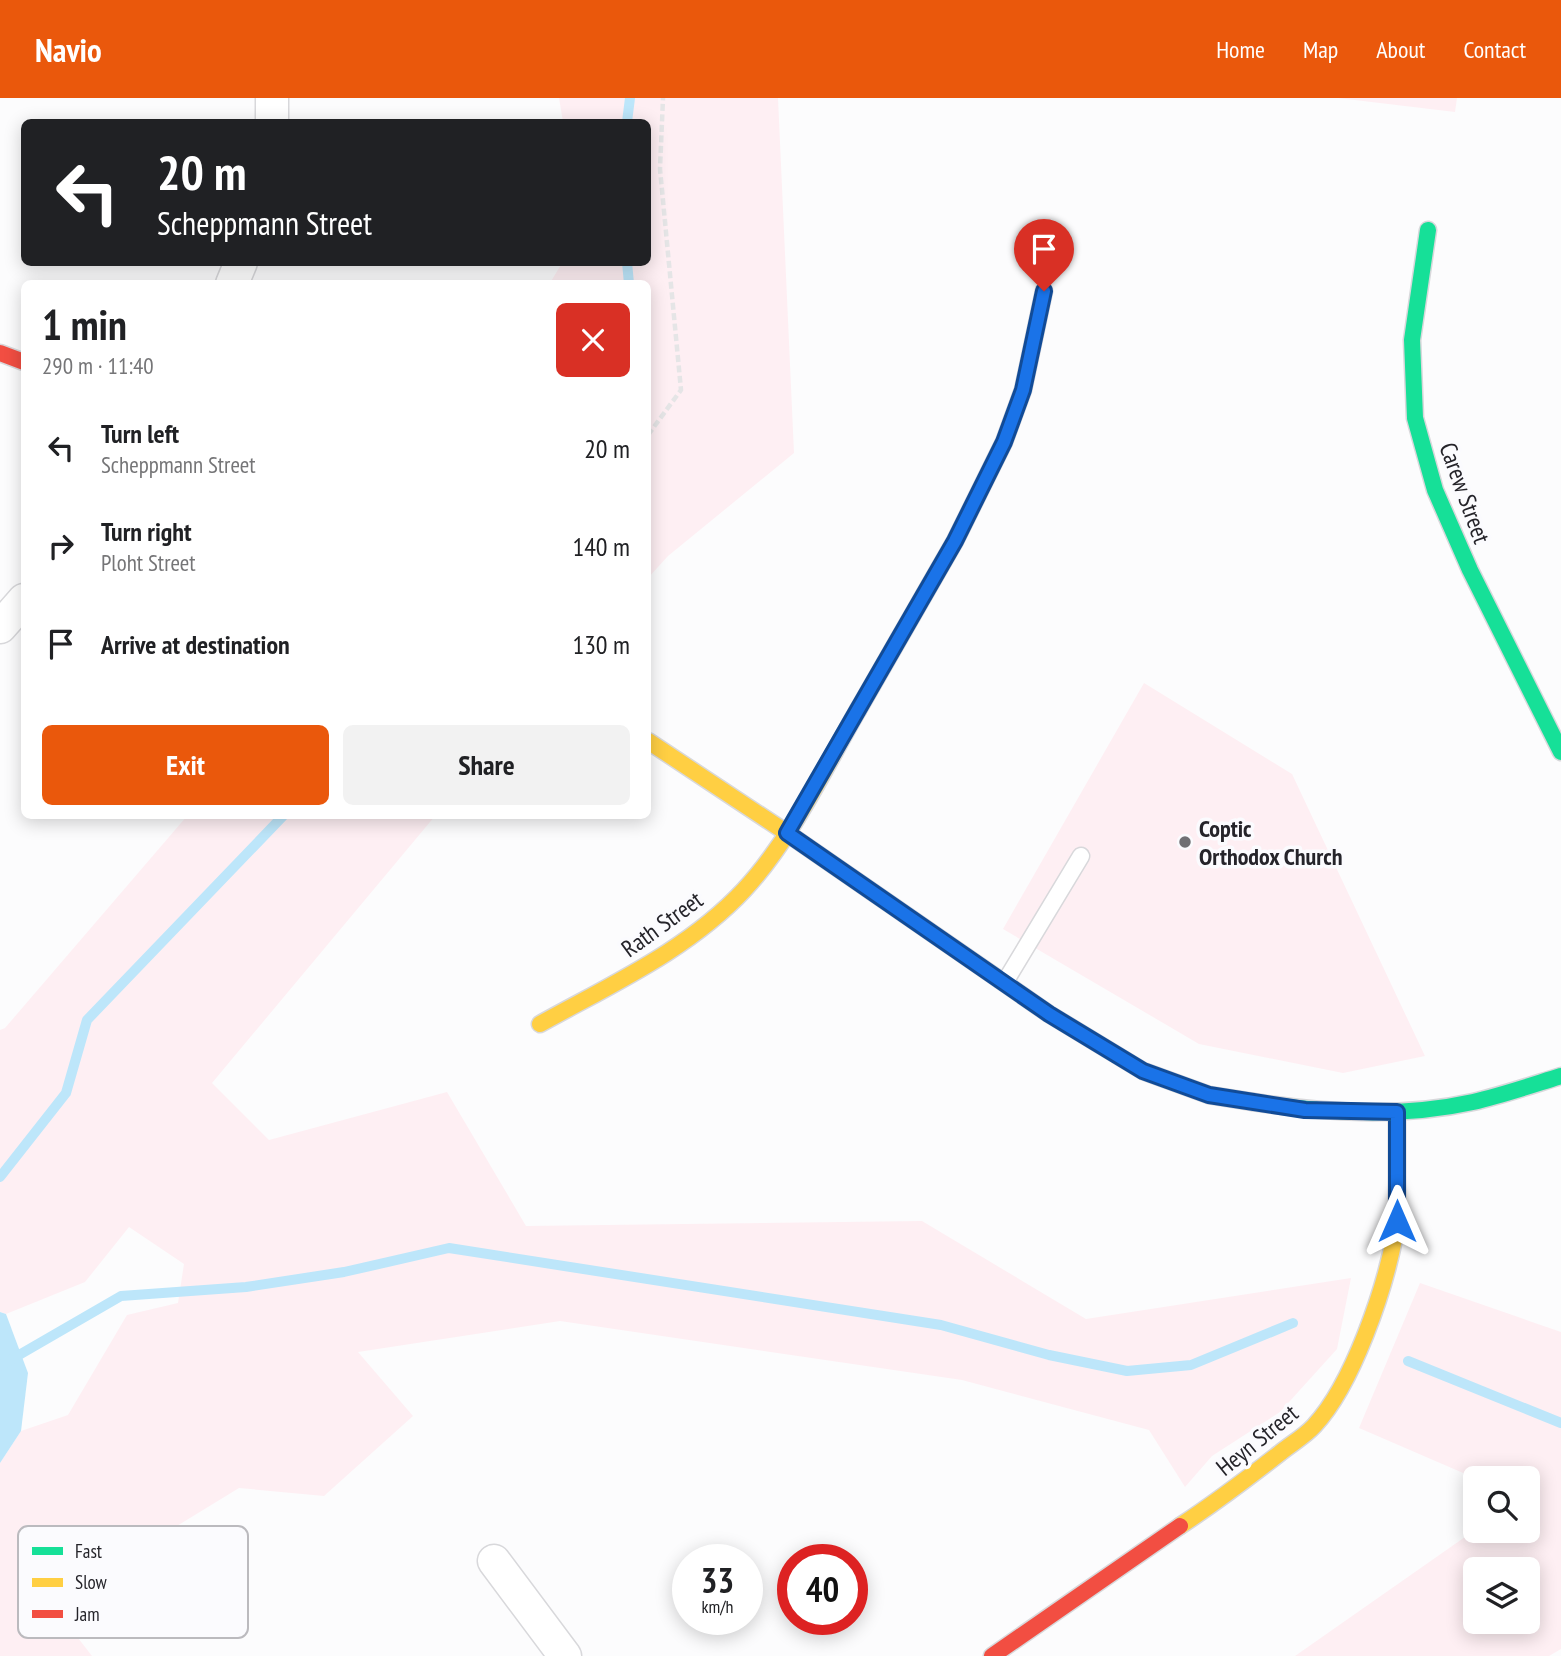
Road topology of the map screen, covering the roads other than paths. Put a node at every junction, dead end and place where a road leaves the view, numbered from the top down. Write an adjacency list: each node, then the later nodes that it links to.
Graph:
1 (272, 98): 2 (street)
2 (272, 119)
3 (1428, 230): 10 (street, Carew Street)
4 (1044, 291): 11 (street, Rath Street)
5 (0, 353): 6 (street)
6 (21, 361)
7 (21, 603): 8 (street)
8 (0, 627)
9 (651, 743): 11 (street)
10 (1561, 752)
11 (787, 833): 13 (street); 14 (street, Rath Street)
12 (1081, 856): 13 (lane)
13 (1004, 984): 16 (street)
14 (540, 1024)
15 (1561, 1076): 16 (street)
16 (1397, 1112): 19 (street, Heyn Street)
17 (494, 1561): 18 (street)
18 (565, 1656)
19 (992, 1656)

